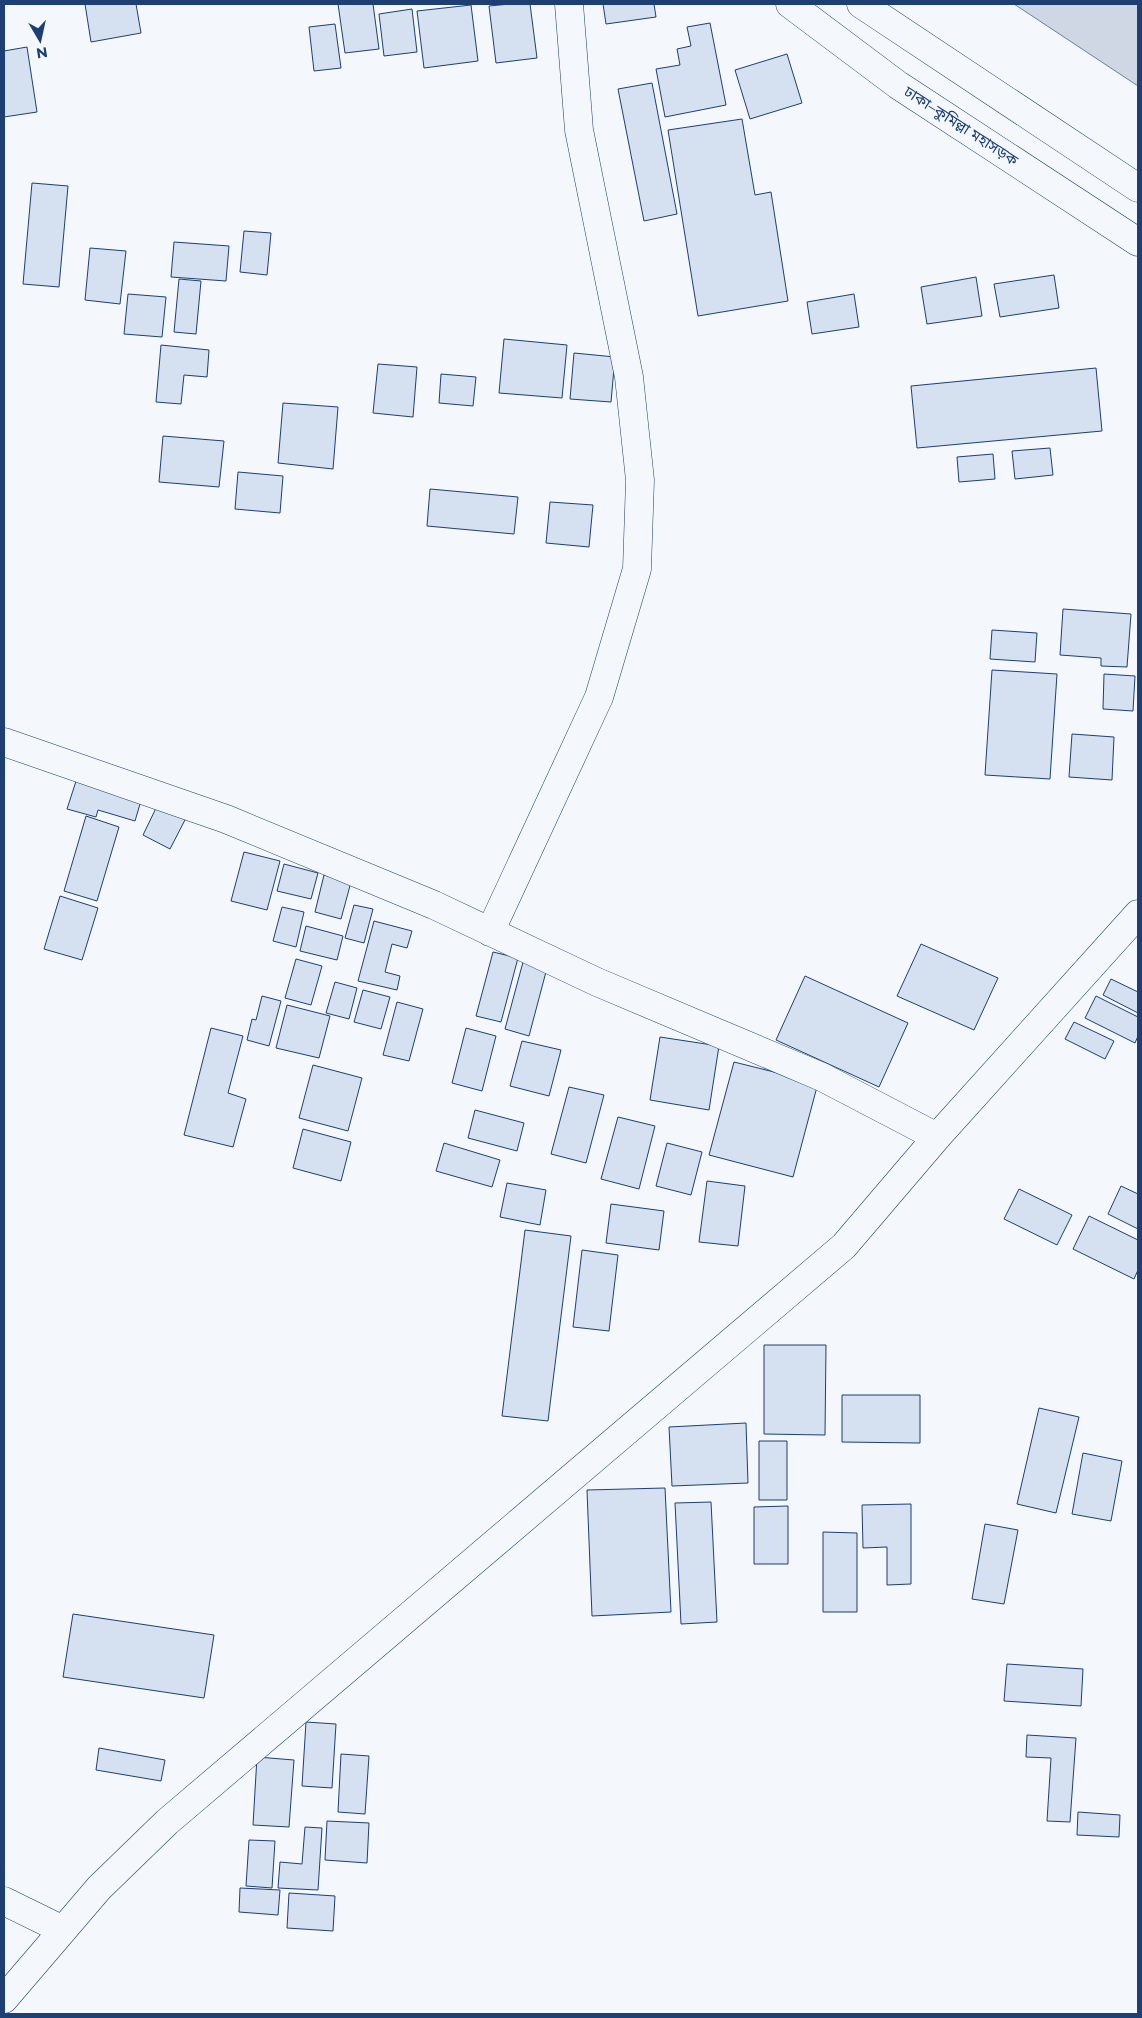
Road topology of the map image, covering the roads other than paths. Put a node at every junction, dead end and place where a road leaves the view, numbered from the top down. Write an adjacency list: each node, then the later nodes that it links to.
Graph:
1 (568, 4): 8 (main road)
2 (790, 4): 5 (main road, ঢাকা–কুমিল্লা মহাসড়ক)
3 (861, 4): 4 (main road)
4 (1138, 188)
5 (1138, 242)
6 (4, 742): 8 (main road)
7 (1138, 914): 9 (main road)
8 (490, 932): 9 (main road)
9 (937, 1137): 11 (main road)
10 (4, 1901): 11 (main road)
11 (63, 1930): 12 (main road)
12 (4, 1999)

